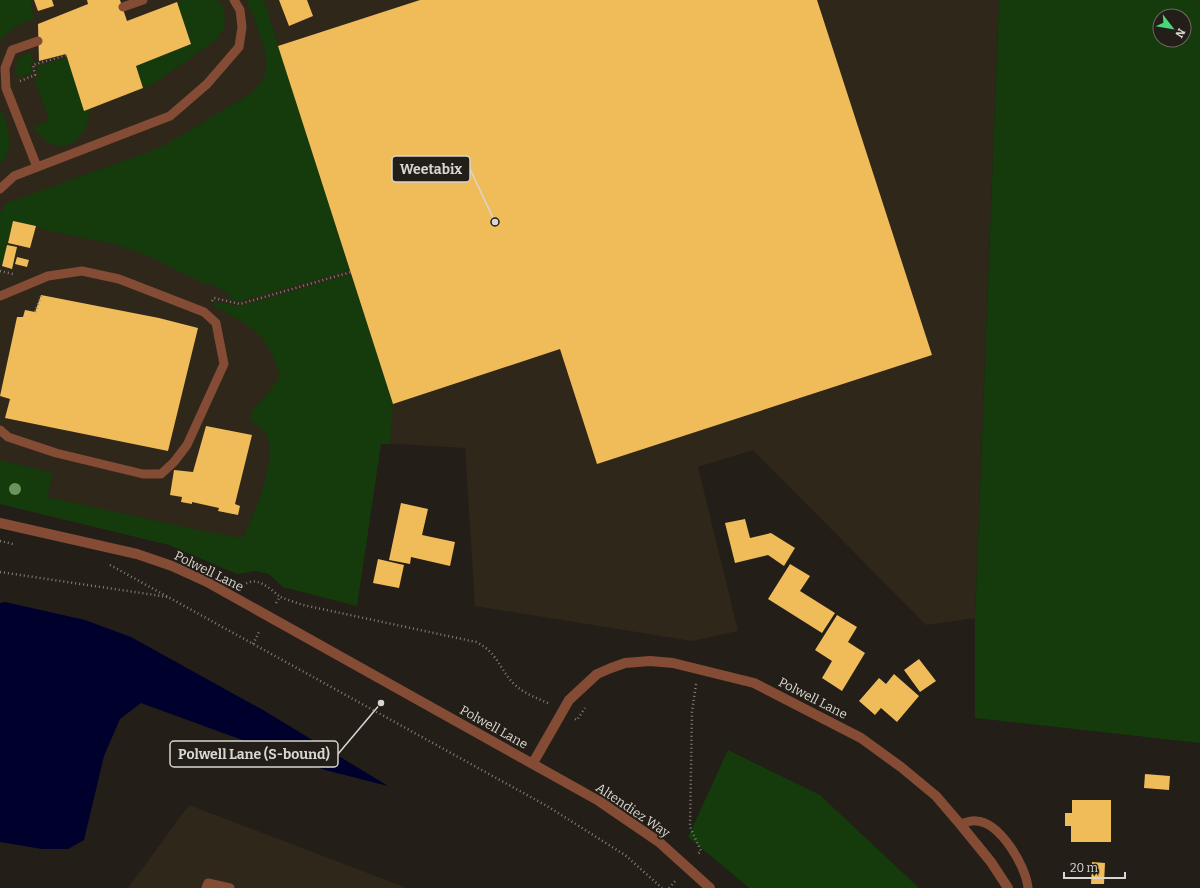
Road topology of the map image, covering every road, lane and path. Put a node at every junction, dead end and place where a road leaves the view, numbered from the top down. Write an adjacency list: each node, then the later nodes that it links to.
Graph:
1 (143, 0): 3 (lane)
2 (234, 0): 7 (lane)
3 (123, 7)
4 (38, 41): 6 (lane)
5 (67, 55): 6 (path)
6 (6, 86): 7 (lane)
7 (37, 167): 8 (lane)
8 (0, 189)
9 (351, 272): 11 (path)
10 (0, 296): 11 (lane)
11 (206, 314): 12 (lane)
12 (0, 430)
13 (0, 523): 18 (street, Polwell Lane)
14 (0, 541): 15 (path)
15 (15, 544)
16 (104, 562): 20 (path)
17 (0, 572): 20 (path)
18 (234, 597): 19 (path); 21 (street, Polwell Lane)
19 (280, 597): 21 (path); 24 (path)
20 (170, 598): 22 (path)
21 (267, 616): 22 (path); 27 (street, Polwell Lane)
22 (253, 644): 33 (path)
23 (689, 683): 29 (path)
24 (549, 704)
25 (586, 706): 26 (path)
26 (574, 718)
27 (533, 763): 28 (street, Polwell Lane); 35 (street, Altendiez Way)
28 (960, 824): 36 (street, Polwell Lane); 37 (lane)
29 (696, 856)
30 (677, 878): 34 (path)
31 (206, 888): 32 (lane)
32 (230, 888)
33 (662, 888)
34 (668, 888)
35 (710, 888)
36 (1008, 888)
37 (1028, 888)

